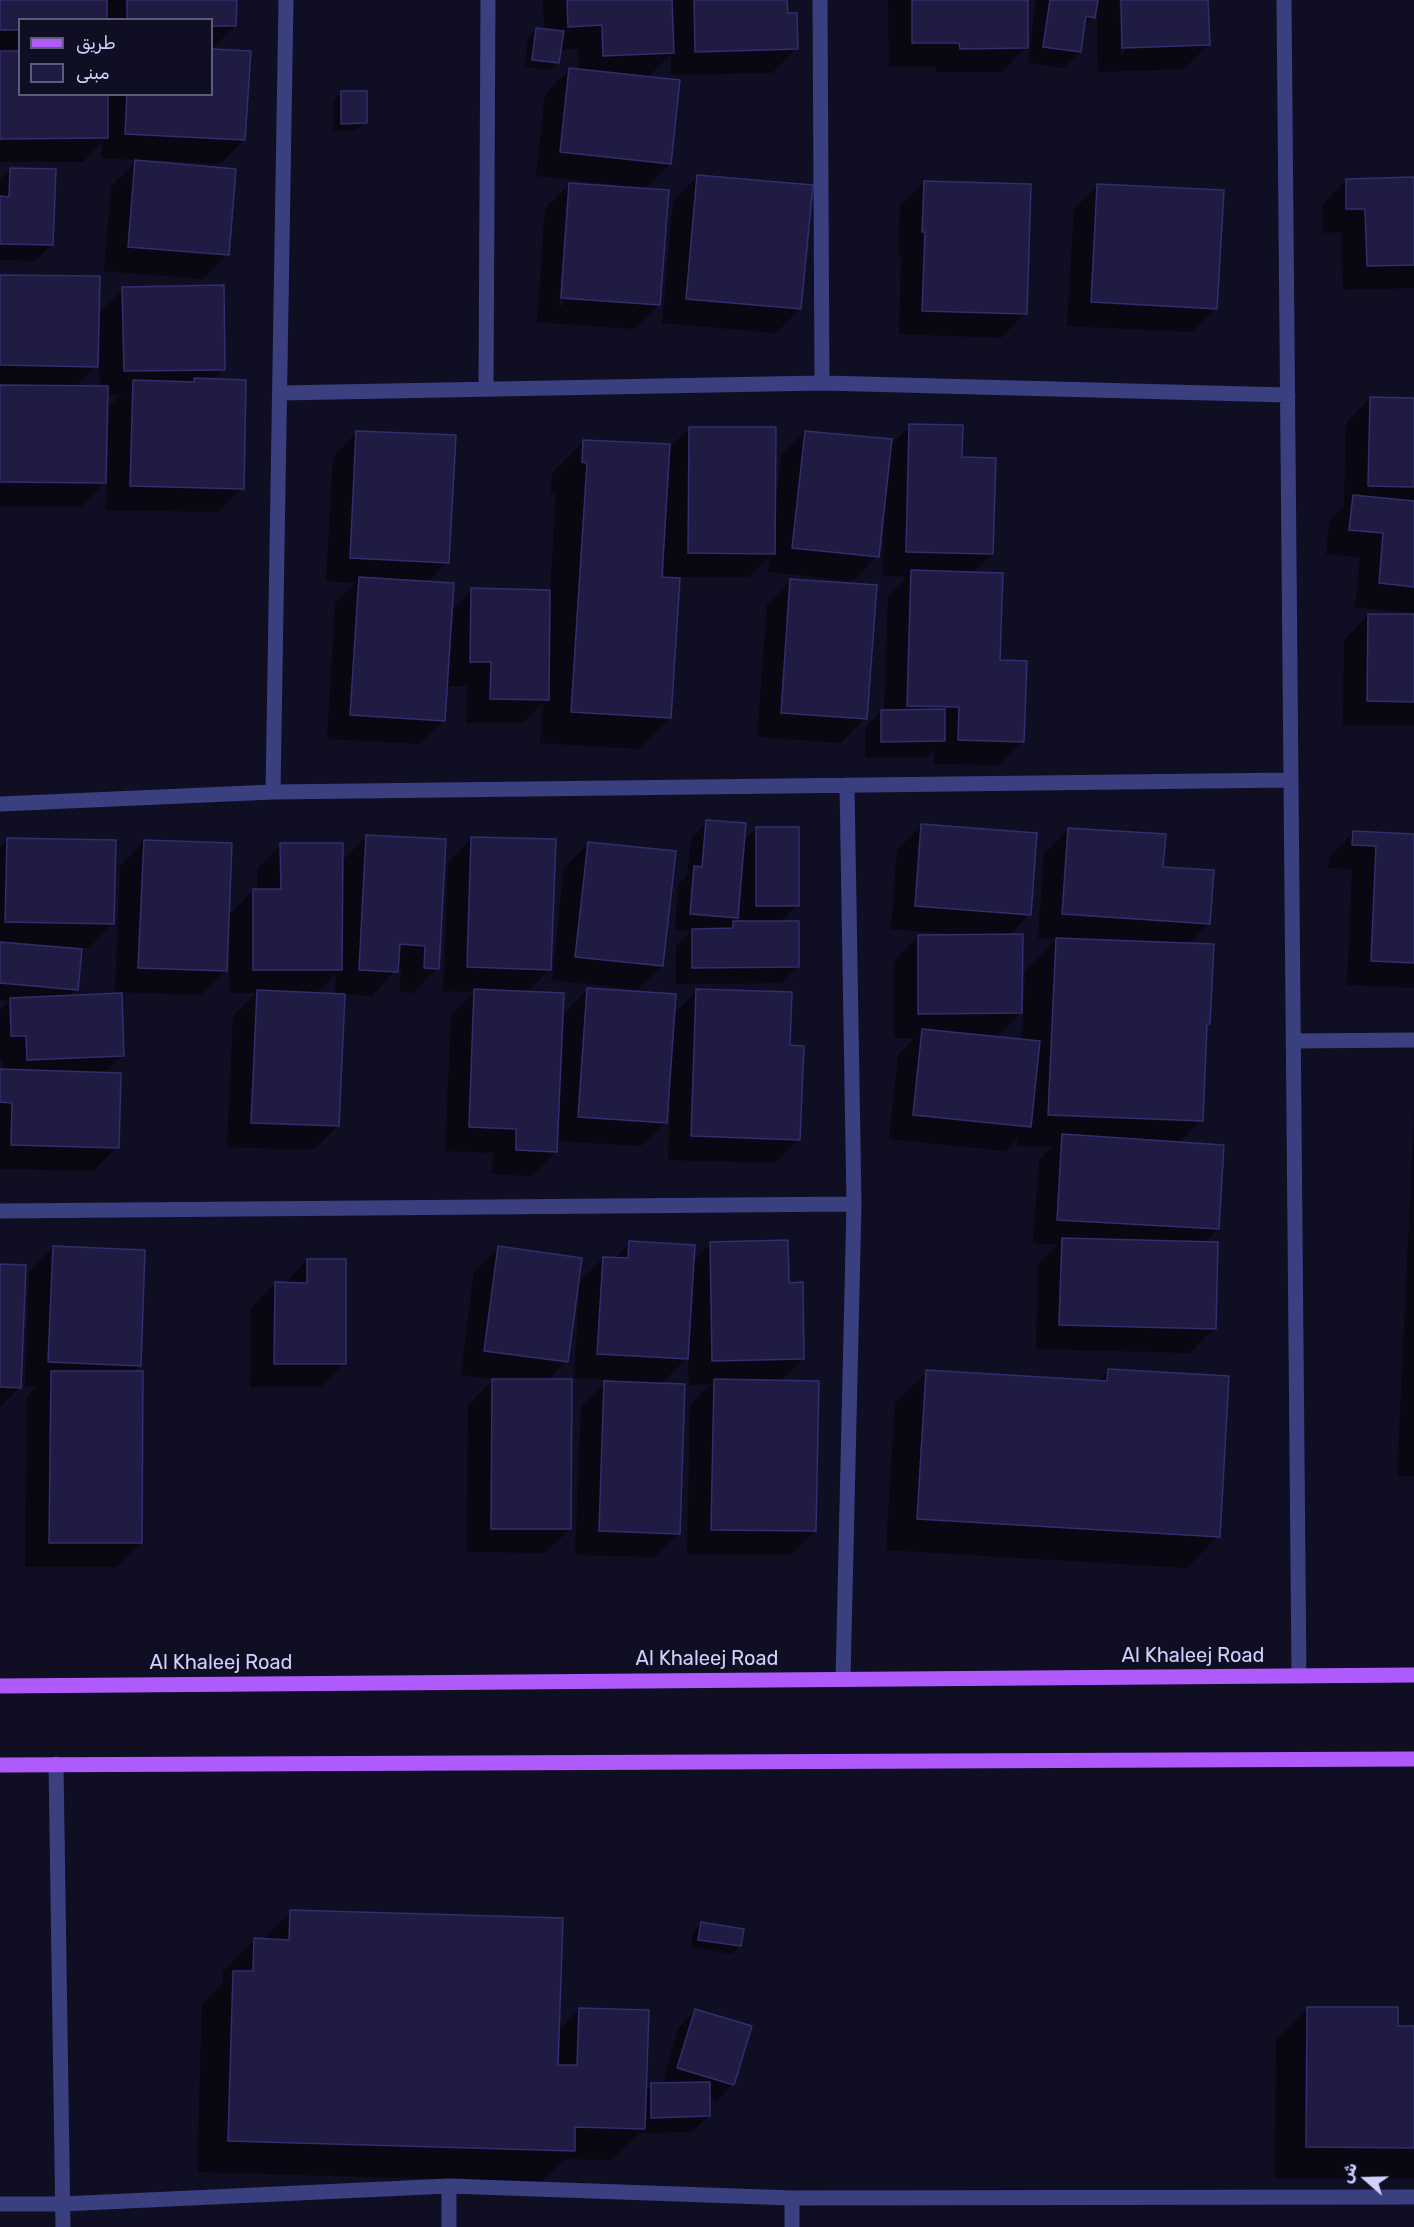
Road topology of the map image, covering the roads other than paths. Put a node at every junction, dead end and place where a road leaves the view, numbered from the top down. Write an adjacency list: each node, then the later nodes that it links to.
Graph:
1 (286, 0): 7 (street)
2 (488, 0): 6 (street)
3 (820, 0): 5 (street)
4 (1284, 0): 8 (street)
5 (822, 383): 6 (street); 8 (street)
6 (486, 389): 7 (street)
7 (279, 393): 11 (street)
8 (1288, 395): 9 (street)
9 (1291, 780): 10 (street); 14 (street)
10 (847, 785): 11 (street); 15 (street)
11 (273, 792): 12 (street)
12 (0, 804)
13 (1414, 1040): 14 (street)
14 (1293, 1041): 18 (street)
15 (854, 1204): 16 (street); 19 (street)
16 (0, 1211)
17 (1414, 1675): 18 (main road, Al Khaleej Road)
18 (1299, 1676): 19 (main road, Al Khaleej Road)
19 (843, 1679): 20 (main road, Al Khaleej Road)
20 (0, 1686)
21 (1414, 1759): 22 (main road)
22 (56, 1764): 23 (main road); 28 (street)
23 (0, 1765)
24 (449, 2186): 26 (street); 28 (street); 30 (street)
25 (1414, 2197): 26 (street)
26 (792, 2198): 31 (street)
27 (0, 2204): 28 (street)
28 (62, 2204): 29 (street)
29 (63, 2227)
30 (449, 2227)
31 (792, 2227)

